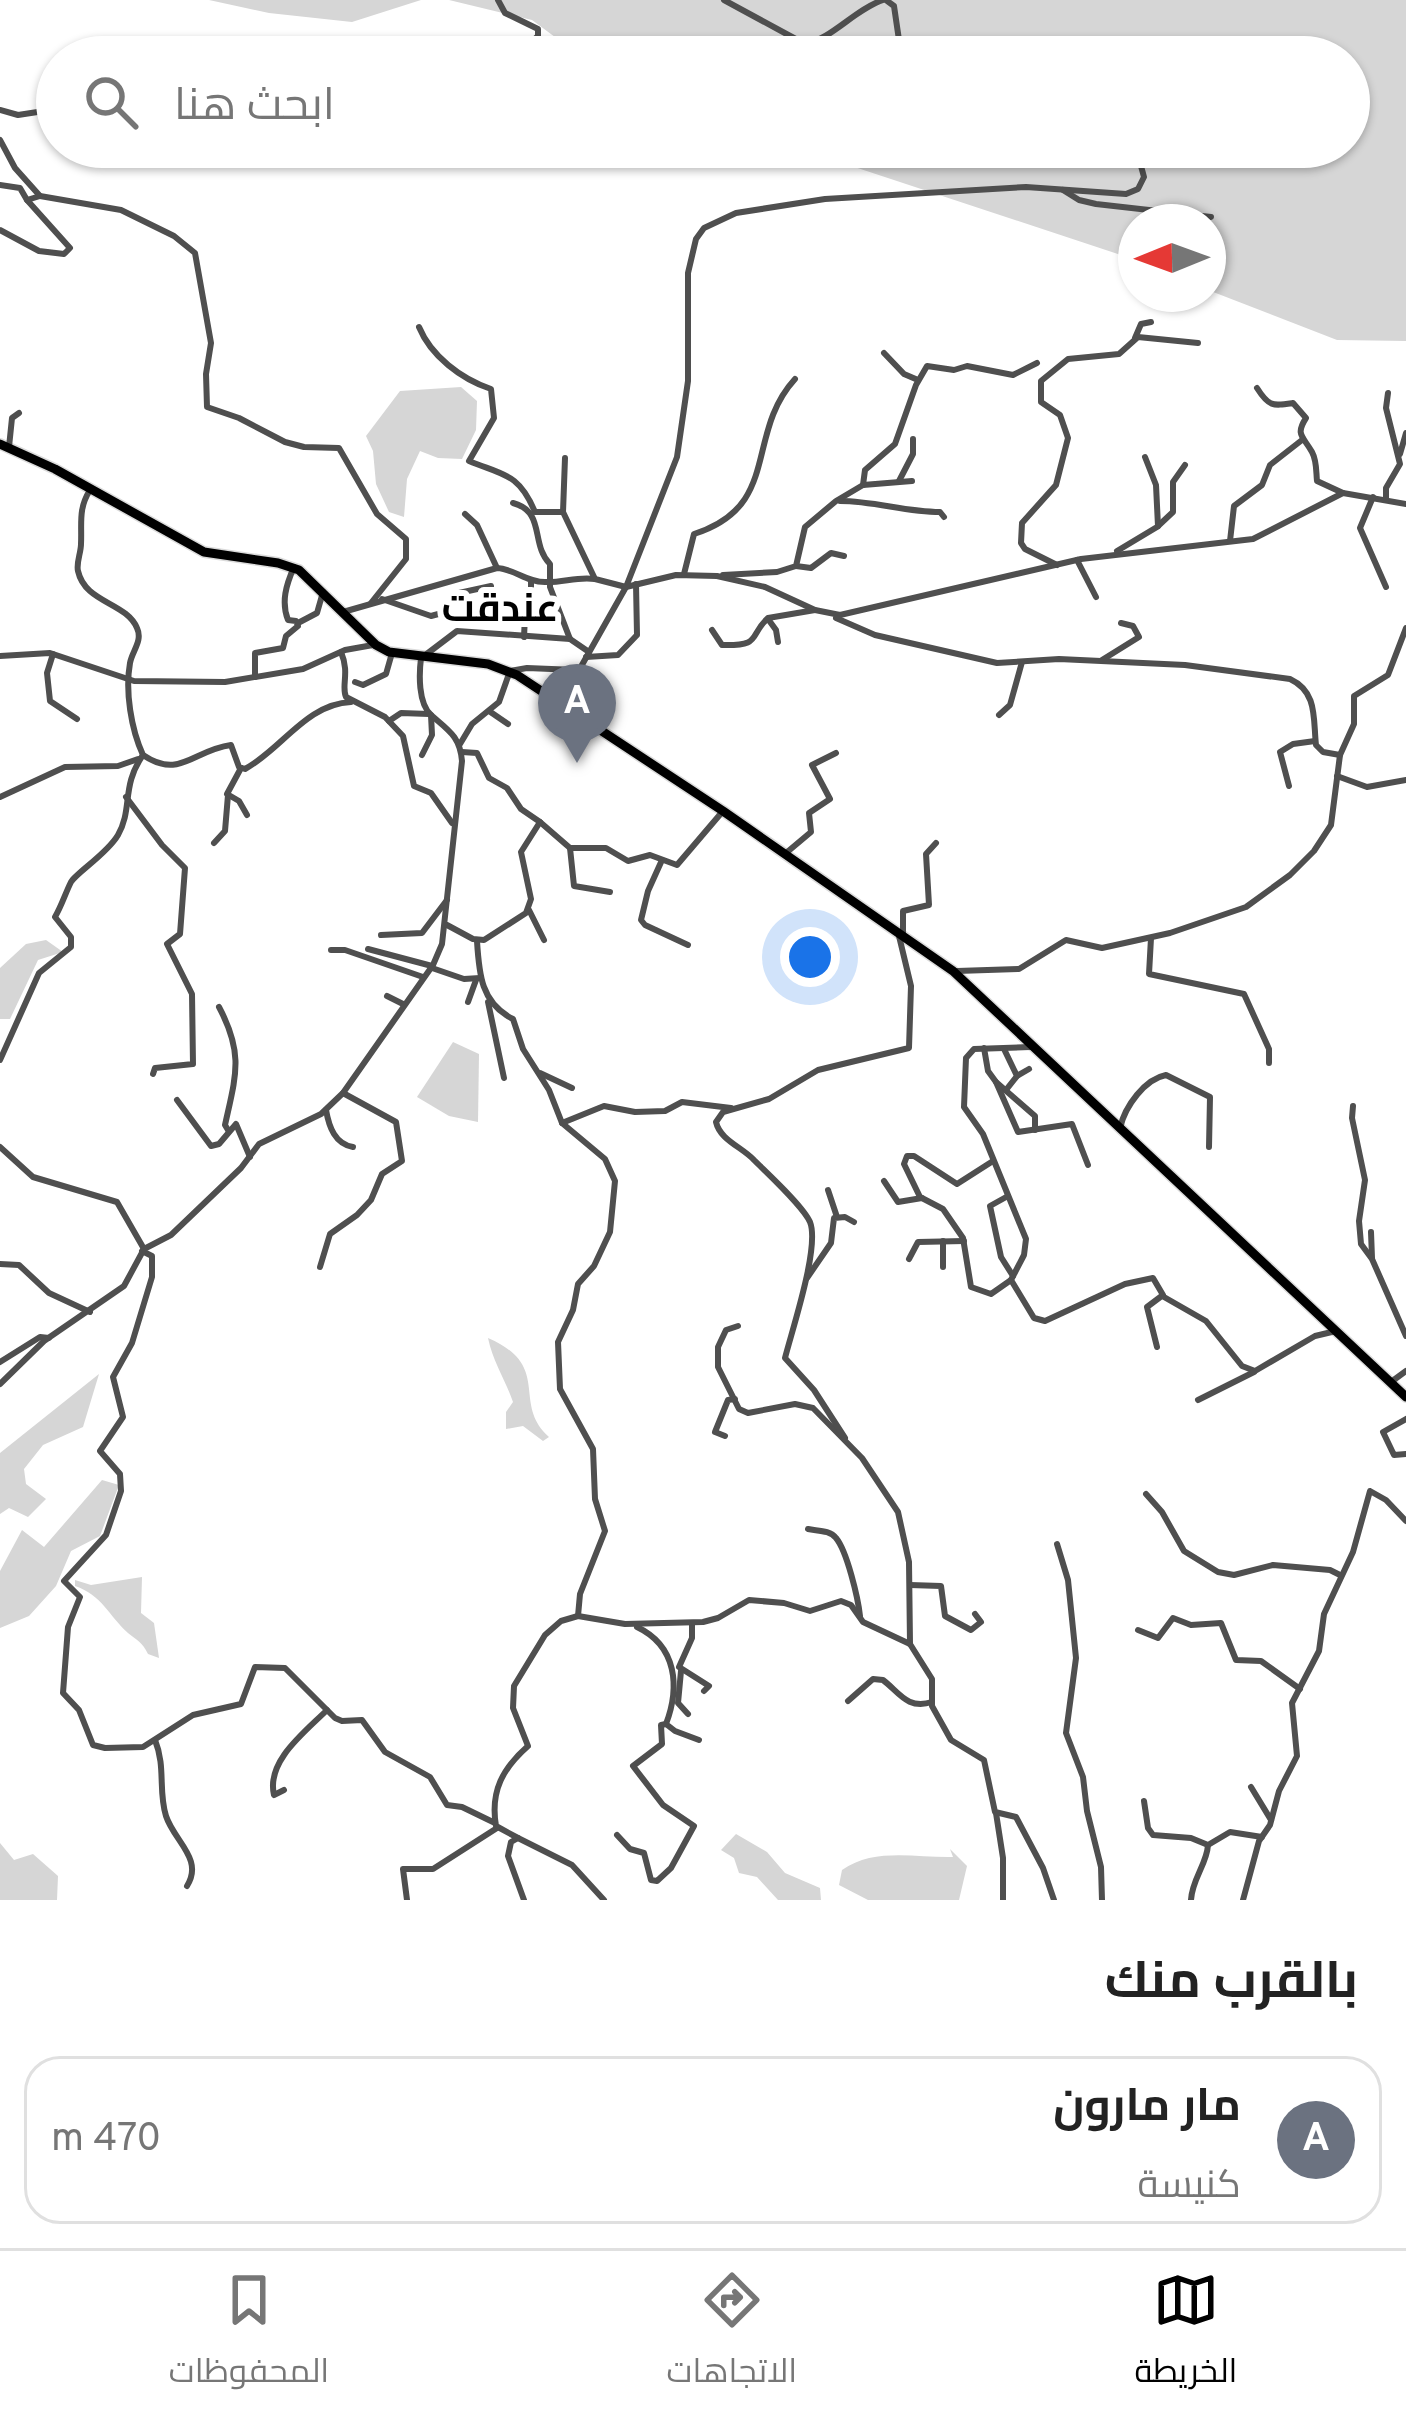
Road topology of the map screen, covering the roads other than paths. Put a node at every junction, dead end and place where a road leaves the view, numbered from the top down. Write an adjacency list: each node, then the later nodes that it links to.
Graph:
1 (498, 0): 4 (street)
2 (724, 0): 5 (street)
3 (884, 0): 6 (street); 7 (street)
4 (537, 36)
5 (791, 36)
6 (825, 36)
7 (898, 36)
8 (0, 110): 9 (street)
9 (36, 112)
10 (0, 140): 14 (street)
11 (1142, 168): 13 (street)
12 (0, 185): 15 (street)
13 (1062, 190): 16 (street); 64 (street)
14 (40, 196): 15 (street); 70 (street)
15 (27, 200): 17 (street)
16 (1118, 206)
17 (0, 230)
18 (1151, 322): 20 (street)
19 (419, 327): 47 (street)
20 (1135, 338): 21 (street); 55 (street)
21 (1198, 343)
22 (884, 353): 25 (street)
23 (1037, 363): 25 (street)
24 (795, 379): 59 (street)
25 (918, 380): 39 (street)
26 (1257, 388): 31 (street)
27 (1388, 393): 33 (street)
28 (19, 413): 32 (street)
29 (1406, 433): 33 (street)
30 (914, 439): 37 (street)
31 (1302, 440): 41 (street); 51 (street)
32 (4, 446): 40 (main road)
33 (1400, 457): 43 (street)
34 (565, 458): 47 (street)
35 (1145, 458): 50 (street)
36 (1185, 465): 50 (street)
37 (899, 481): 38 (street); 39 (street)
38 (912, 481)
39 (863, 484): 44 (street)
40 (91, 489): 57 (main road); 94 (street)
41 (1343, 493): 42 (street); 51 (street)
42 (1373, 497): 43 (street); 66 (street)
43 (1386, 500): 46 (street)
44 (836, 501): 49 (street); 56 (street)
45 (513, 503): 63 (street)
46 (1406, 504)
47 (563, 512): 61 (street)
48 (465, 514): 58 (street)
49 (944, 517)
50 (1158, 526): 52 (street)
51 (1231, 542): 52 (street)
52 (1108, 555): 54 (street)
53 (844, 556): 56 (street)
54 (1076, 560): 55 (street); 68 (street)
55 (1057, 565): 73 (street)
56 (796, 566): 60 (street)
57 (294, 567): 67 (main road); 75 (street)
58 (497, 568): 62 (street); 69 (street)
59 (684, 574): 60 (street); 64 (street)
60 (717, 576): 71 (street)
61 (596, 579): 63 (street); 64 (street)
62 (531, 581): 63 (street); 79 (street)
63 (549, 583): 80 (street)
64 (631, 585): 86 (street); 86 (street)
65 (490, 586): 69 (street)
66 (1386, 587)
67 (323, 590): 72 (main road); 75 (street)
68 (1096, 597)
69 (382, 599): 70 (street)
70 (371, 602): 72 (street)
71 (815, 610): 73 (street); 74 (street)
72 (343, 612): 82 (main road)
73 (832, 616): 89 (street)
74 (768, 618): 78 (street); 81 (street)
75 (298, 622): 93 (street)
76 (1121, 623): 90 (street)
77 (1406, 628): 108 (street)
78 (712, 630)
79 (524, 637): 80 (street); 88 (street)
80 (570, 639): 86 (street)
81 (778, 642)
82 (376, 645): 83 (street); 84 (main road)
83 (341, 652): 93 (street); 96 (street)
84 (392, 653): 88 (main road); 95 (street)
85 (53, 654): 87 (street); 94 (street); 101 (street)
86 (588, 655): 91 (street)
87 (0, 656)
88 (422, 658): 92 (main road); 99 (street)
89 (1022, 662): 90 (street); 100 (street)
90 (1099, 662): 104 (street)
91 (578, 670): 92 (street); 97 (street)
92 (510, 671): 97 (main road); 98 (street)
93 (255, 677): 94 (street)
94 (130, 680): 109 (street)
95 (355, 682)
96 (351, 702): 102 (street); 110 (street)
97 (561, 702): 117 (main road)
98 (489, 711): 103 (street); 105 (street)
99 (430, 714): 102 (street); 105 (street); 107 (street)
100 (999, 715)
101 (77, 719)
102 (389, 721): 120 (street)
103 (508, 724)
104 (1315, 740): 108 (street); 113 (street)
105 (461, 748): 119 (street); 120 (street)
106 (836, 753): 124 (street)
107 (422, 754)
108 (1340, 754): 111 (street)
109 (142, 755): 110 (street); 115 (street); 116 (street)
110 (241, 768): 114 (street)
111 (1337, 776): 112 (street); 132 (street)
112 (1406, 780)
113 (1289, 785)
114 (228, 795): 118 (street); 121 (street)
115 (0, 797)
116 (126, 797): 150 (street); 154 (street)
117 (723, 811): 124 (main road); 125 (street)
118 (248, 815)
119 (540, 822): 123 (street); 128 (street)
120 (454, 826): 127 (street)
121 (214, 843)
122 (936, 843): 131 (street)
123 (569, 848): 125 (street); 126 (street)
124 (783, 855): 131 (main road)
125 (662, 860): 135 (street)
126 (610, 892)
127 (449, 896): 129 (street); 130 (street)
128 (529, 910): 133 (street); 134 (street)
129 (447, 925): 134 (street); 138 (street)
130 (381, 935)
131 (901, 935): 139 (main road); 163 (street)
132 (1151, 938): 139 (street); 151 (street)
133 (544, 940)
134 (478, 941): 141 (street)
135 (688, 945)
136 (368, 949): 138 (street)
137 (332, 950): 140 (street)
138 (431, 967): 140 (street); 141 (street)
139 (953, 971): 147 (main road)
140 (424, 976): 145 (street)
141 (478, 979): 143 (street); 144 (street)
142 (387, 995): 145 (street)
143 (488, 999): 153 (street); 156 (street)
144 (468, 1002)
145 (403, 1004): 160 (street)
146 (219, 1007): 167 (street)
147 (1032, 1046): 149 (street); 166 (main road)
148 (984, 1048): 149 (street); 157 (street); 173 (street)
149 (1004, 1049): 155 (street)
150 (0, 1060)
151 (1269, 1063)
152 (1029, 1069): 155 (street)
153 (537, 1072): 158 (street); 165 (street)
154 (153, 1074)
155 (1017, 1076): 159 (street)
156 (504, 1078)
157 (996, 1082): 159 (street); 168 (street)
158 (572, 1088)
159 (1006, 1090): 168 (street)
160 (343, 1093): 164 (street); 188 (street)
161 (177, 1100): 167 (street)
162 (1353, 1106): 186 (street)
163 (733, 1108): 165 (street); 191 (street)
164 (326, 1110): 170 (street); 172 (street)
165 (562, 1123): 218 (street)
166 (1120, 1128): 171 (street); 195 (main road)
167 (228, 1130): 172 (street)
168 (1035, 1130): 174 (street)
169 (0, 1147): 184 (street)
170 (353, 1147)
171 (1209, 1147)
172 (250, 1156): 184 (street)
173 (993, 1161): 177 (street); 178 (street)
174 (1088, 1165)
175 (884, 1181): 178 (street)
176 (828, 1190): 179 (street)
177 (1008, 1196): 190 (street); 190 (street)
178 (922, 1198): 183 (street)
179 (837, 1217): 180 (street); 191 (street)
180 (854, 1222)
181 (1371, 1232): 186 (street)
182 (944, 1241): 183 (street); 185 (street); 189 (street)
183 (964, 1241): 190 (street)
184 (143, 1250): 193 (street); 232 (street)
185 (909, 1259)
186 (1372, 1259): 196 (street)
187 (0, 1264): 193 (street)
188 (320, 1267)
189 (943, 1267)
190 (1012, 1278): 192 (street)
191 (804, 1281): 209 (street)
192 (1162, 1296): 198 (street); 201 (street)
193 (90, 1312): 197 (street)
194 (738, 1326): 205 (street)
195 (1336, 1331): 201 (street); 202 (main road)
196 (1406, 1336)
197 (49, 1338): 199 (street); 203 (street)
198 (1156, 1347)
199 (0, 1362)
200 (1406, 1371): 202 (street)
201 (1255, 1372): 206 (street)
202 (1390, 1382): 204 (main road)
203 (0, 1384)
204 (1406, 1397)
205 (734, 1399): 208 (street); 209 (street)
206 (1198, 1400)
207 (1406, 1418): 210 (street)
208 (725, 1436)
209 (845, 1438): 216 (street)
210 (1406, 1454)
211 (1146, 1494): 215 (street)
212 (1406, 1521): 215 (street)
213 (808, 1529): 219 (street)
214 (1057, 1544): 251 (street)
215 (1340, 1575): 225 (street)
216 (910, 1585): 217 (street); 223 (street)
217 (975, 1614)
218 (578, 1616): 221 (street); 239 (street)
219 (861, 1619): 220 (street); 223 (street)
220 (692, 1623): 221 (street); 224 (street)
221 (631, 1624): 231 (street)
222 (1138, 1630): 225 (street)
223 (910, 1644): 228 (street)
224 (681, 1671): 226 (street); 230 (street)
225 (1300, 1689): 238 (street)
226 (704, 1690)
227 (848, 1701): 228 (street)
228 (932, 1702): 237 (street)
229 (327, 1710): 232 (street); 235 (street); 239 (street)
230 (688, 1714)
231 (666, 1724): 233 (street); 240 (street)
232 (154, 1740): 245 (street)
233 (699, 1740)
234 (1251, 1786): 238 (street)
235 (284, 1790)
236 (1144, 1802): 243 (street)
237 (996, 1813): 249 (street); 250 (street)
238 (1271, 1820): 241 (street)
239 (498, 1828): 242 (street); 244 (street); 246 (street)
240 (617, 1835)
241 (1262, 1837): 243 (street); 253 (street)
242 (518, 1838): 244 (street); 248 (street)
243 (1208, 1845): 252 (street)
244 (508, 1849): 247 (street)
245 (188, 1886)
246 (407, 1900)
247 (524, 1900)
248 (604, 1900)
249 (1003, 1900)
250 (1054, 1900)
251 (1102, 1900)
252 (1191, 1900)
253 (1243, 1900)

